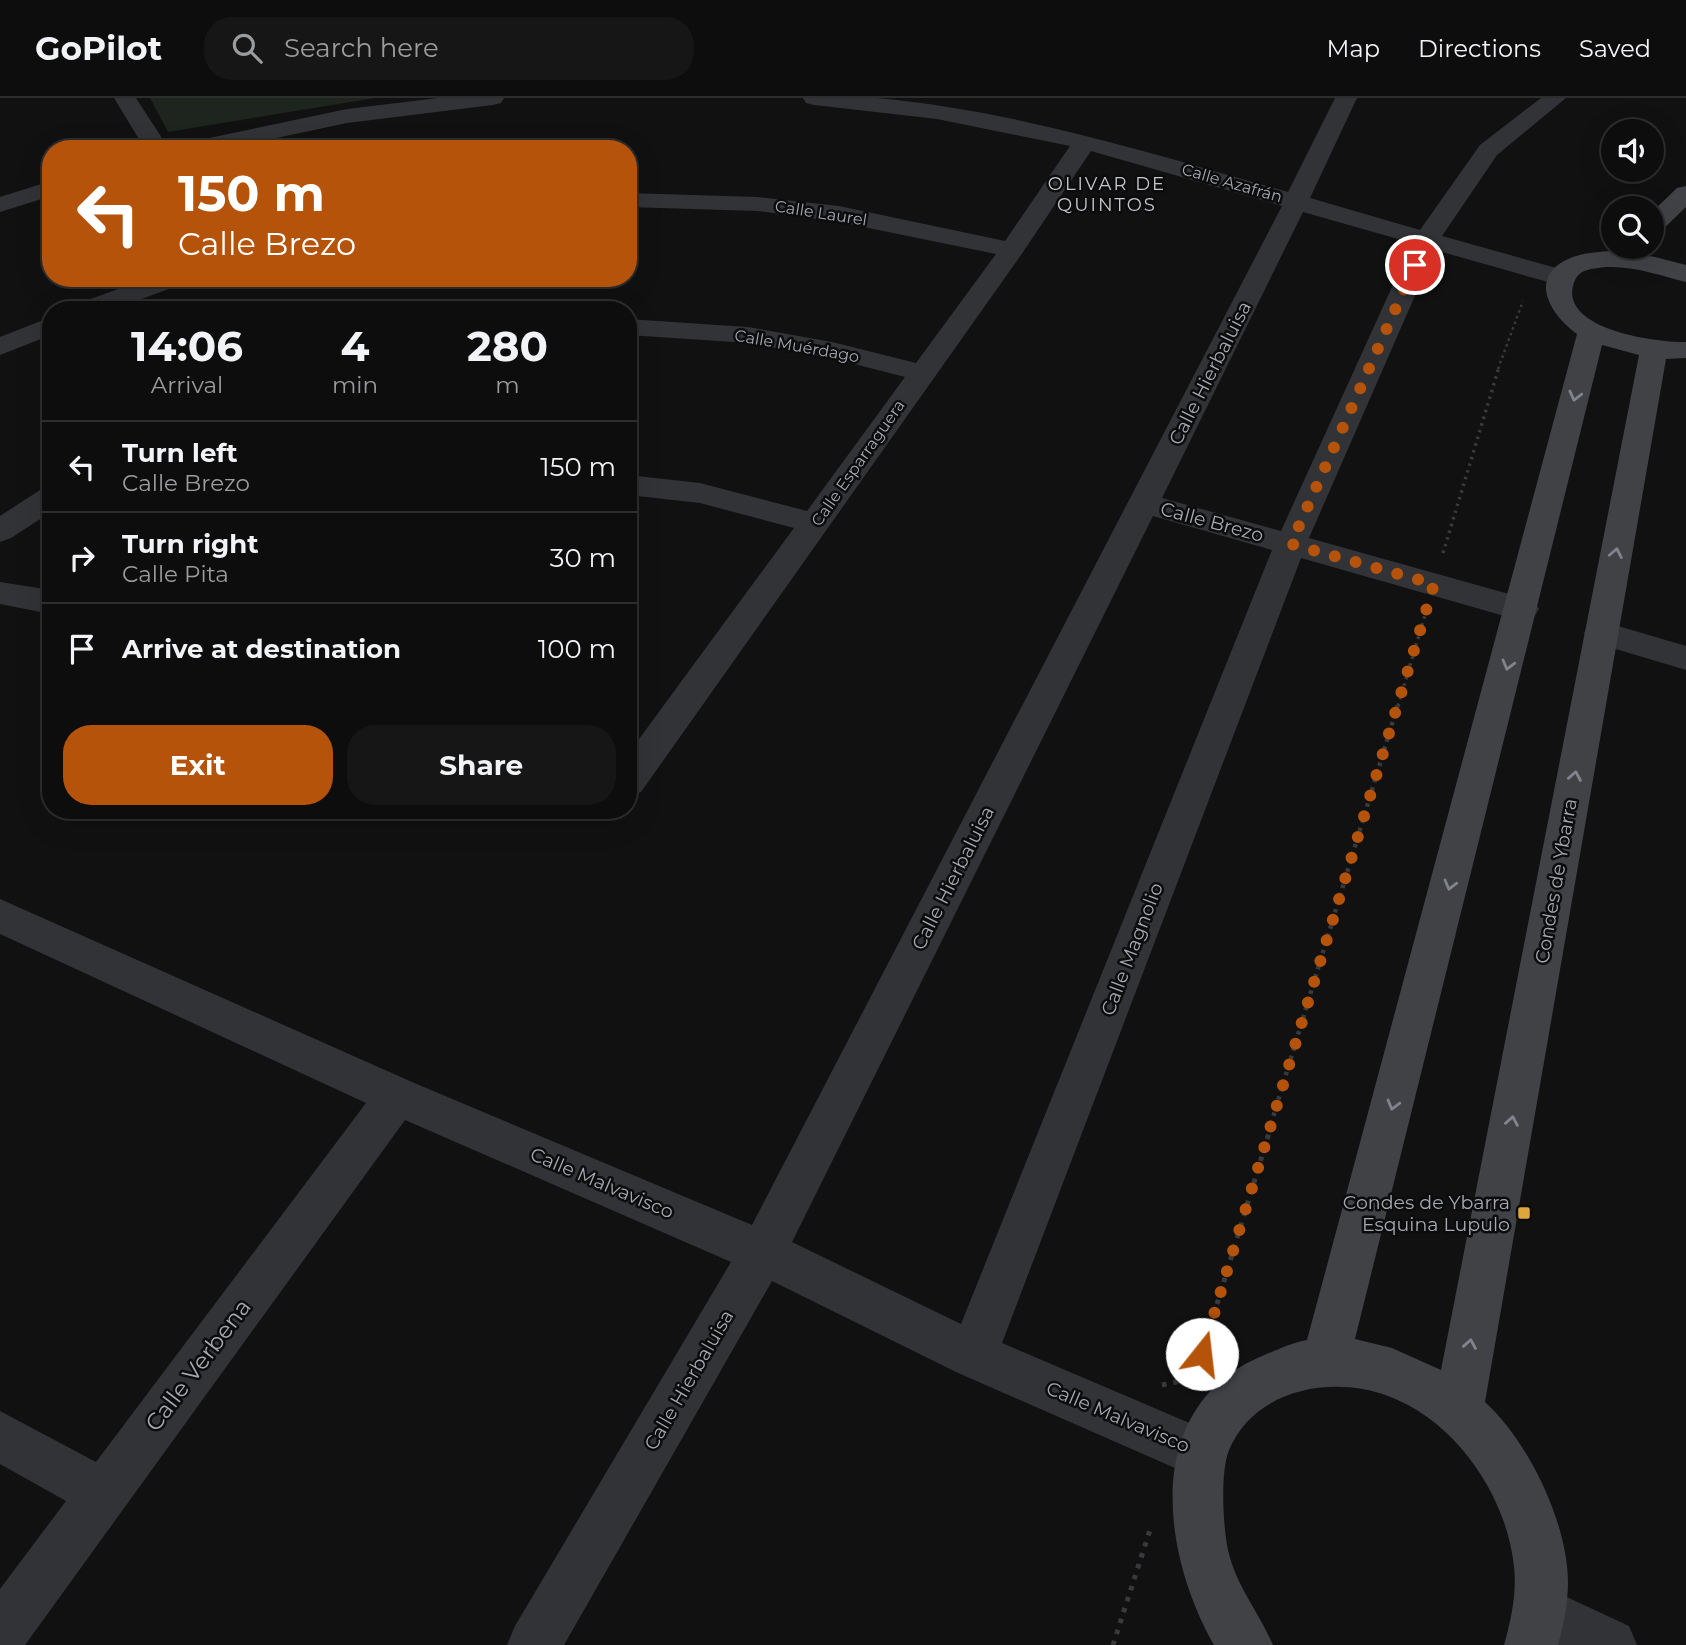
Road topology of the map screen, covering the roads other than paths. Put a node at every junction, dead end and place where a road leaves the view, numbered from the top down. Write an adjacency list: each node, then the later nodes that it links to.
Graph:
1 (125, 98): 6 (street)
2 (493, 98): 7 (street)
3 (814, 98): 8 (street, Calle Azafrán)
4 (1346, 98): 12 (street, Calle Hierbaluisa)
5 (1555, 98): 15 (street, Calle Magnolio)
6 (151, 140)
7 (233, 140)
8 (1085, 142): 12 (street, Calle Azafrán); 16 (street, Calle Esparraguera)
9 (42, 191): 13 (street)
10 (1686, 192): 14 (main road)
11 (637, 200): 16 (street, Calle Laurel)
12 (1296, 202): 15 (street, Calle Azafrán); 30 (street, Calle Hierbaluisa)
13 (0, 205)
14 (1664, 214)
15 (1426, 240): 20 (street, Calle Azafrán); 34 (street, Calle Magnolio)
16 (1012, 250): 28 (street, Calle Esparraguera)
17 (1603, 259): 20 (main road)
18 (1643, 259): 19 (main road)
19 (1686, 274)
20 (1562, 278): 25 (main road)
21 (149, 287): 22 (street)
22 (111, 301)
23 (637, 328): 28 (street, Calle Muérdago)
24 (42, 329): 26 (street)
25 (1592, 330): 27 (main road); 37 (main road, one-way to 37)
26 (0, 348)
27 (1670, 350): 38 (main road, Condes de Ybarra, one-way to 27)
28 (922, 373): 32 (street, Calle Esparraguera)
29 (637, 485): 32 (street)
30 (1144, 503): 34 (street, Calle Brezo); 43 (street, Calle Hierbaluisa)
31 (42, 504): 33 (street)
32 (814, 524): 40 (street, Calle Esparraguera)
33 (0, 531)
34 (1291, 544): 37 (street, Calle Brezo); 44 (street, Calle Magnolio)
35 (0, 593): 36 (street)
36 (42, 600)
37 (1522, 609): 45 (main road, one-way to 45)
38 (1601, 633): 39 (street); 46 (main road, Condes de Ybarra, one-way to 38)
39 (1686, 658)
40 (637, 770)
41 (0, 916): 42 (street, Calle Malvavisco)
42 (397, 1096): 43 (street, Calle Malvavisco); 49 (street, Calle Verbena)
43 (763, 1252): 44 (street, Calle Malvavisco); 52 (street, Calle Hierbaluisa)
44 (973, 1355): 48 (street, Calle Malvavisco)
45 (1326, 1360): 46 (main road); 48 (main road)
46 (1458, 1412): 50 (main road)
47 (0, 1436): 49 (street)
48 (1202, 1454): 53 (main road)
49 (103, 1493): 51 (street, Calle Verbena)
50 (1536, 1629): 54 (street)
51 (0, 1634)
52 (534, 1645)
53 (1246, 1645)
54 (1610, 1645)

